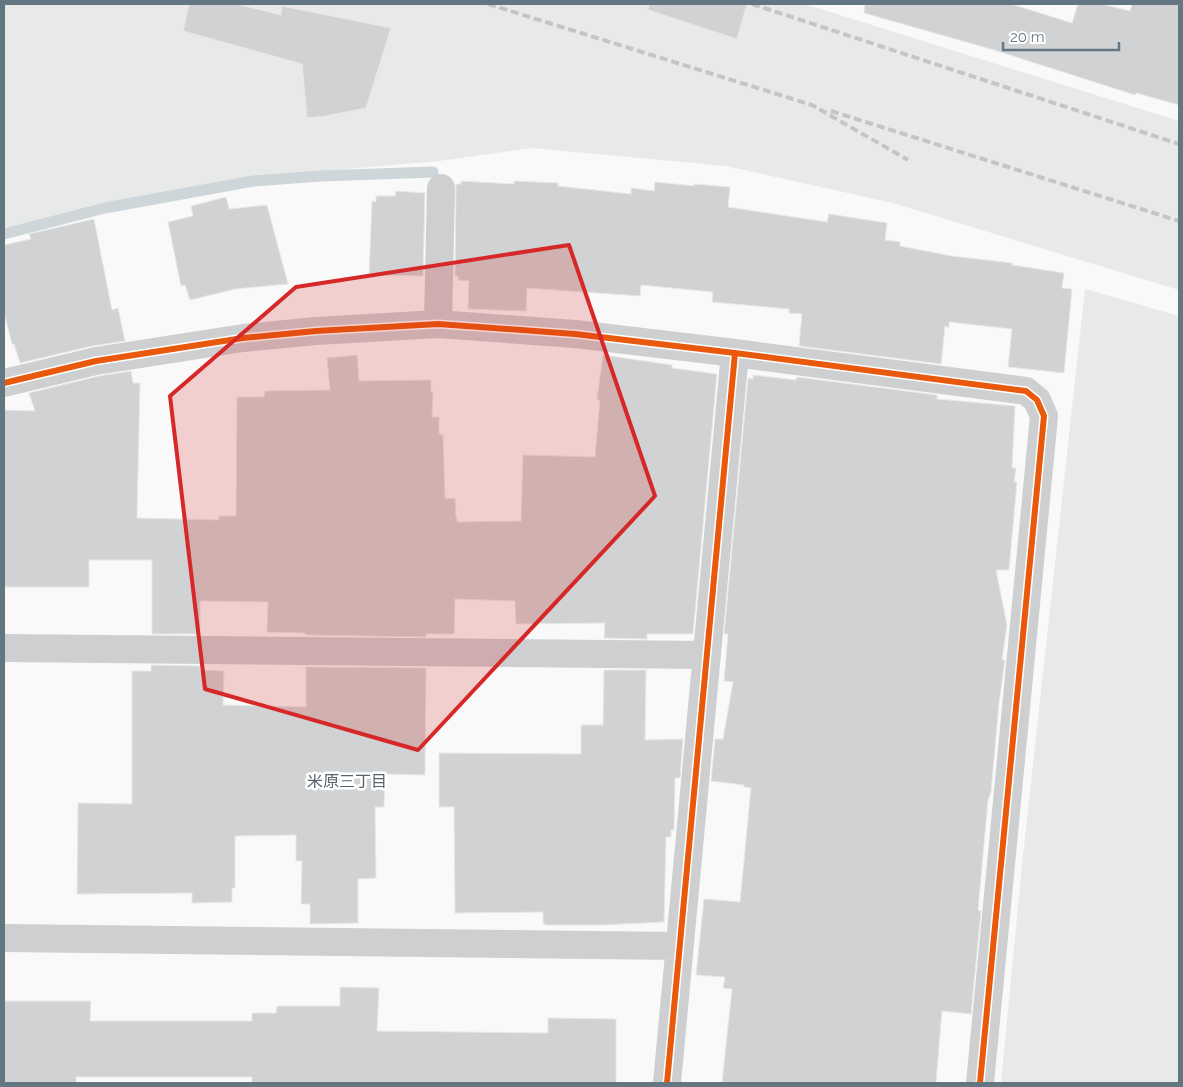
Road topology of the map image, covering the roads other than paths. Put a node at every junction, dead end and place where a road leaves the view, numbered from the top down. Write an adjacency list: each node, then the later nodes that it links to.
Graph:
1 (441, 188): 2 (street)
2 (438, 324): 3 (street); 4 (street)
3 (735, 353): 6 (street); 10 (street)
4 (4, 383)
5 (4, 648): 6 (street)
6 (707, 655): 8 (street)
7 (4, 938): 8 (street)
8 (679, 946): 9 (street)
9 (667, 1083)
10 (980, 1083)

